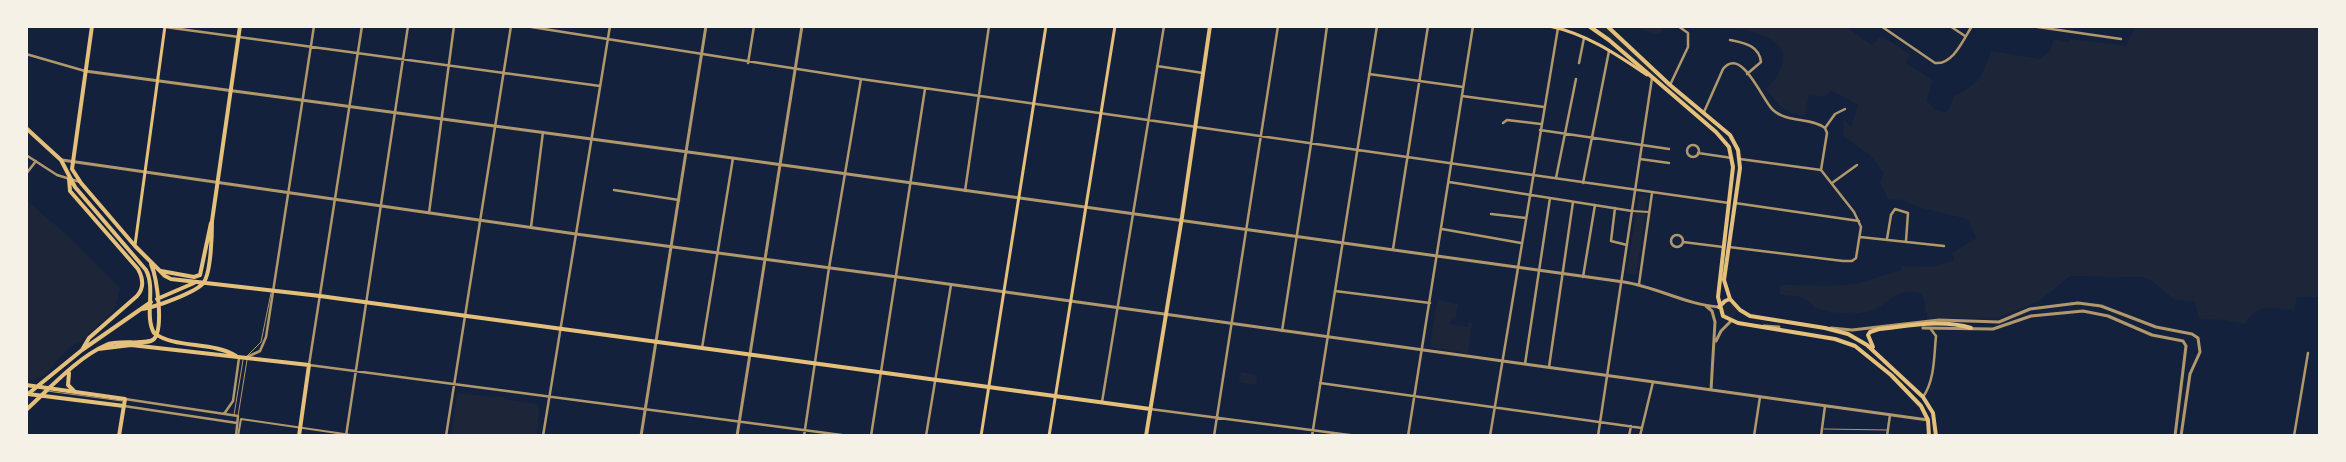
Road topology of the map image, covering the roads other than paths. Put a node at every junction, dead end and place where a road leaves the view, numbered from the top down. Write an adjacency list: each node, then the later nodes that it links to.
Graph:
1 (92, 26): 50 (main road)
2 (240, 26): 33 (main road)
3 (314, 26): 39 (street)
4 (362, 26): 41 (street)
5 (408, 26): 44 (street)
6 (454, 26): 47 (street)
7 (511, 26): 51 (street)
8 (525, 26): 36 (street)
9 (610, 26): 36 (street)
10 (706, 26): 43 (street)
11 (754, 26): 45 (street)
12 (802, 26): 49 (street)
13 (989, 26): 65 (street)
14 (1046, 26): 68 (main road)
15 (1115, 26): 74 (main road)
16 (1164, 26): 48 (street)
17 (1210, 26): 52 (main road)
18 (1278, 26): 86 (street)
19 (1327, 26): 89 (street)
20 (1377, 26): 53 (street)
21 (1428, 26): 58 (street)
22 (1473, 26): 62 (street)
23 (1550, 26): 32 (main road)
24 (1589, 26): 55 (main road)
25 (1607, 26): 60 (main road)
26 (1678, 26): 60 (street)
27 (1881, 26): 34 (street)
28 (1950, 26): 34 (street)
29 (1972, 26): 34 (street)
30 (2031, 26): 37 (street)
31 (165, 27): 33 (street); 59 (main road)
32 (1558, 28): 35 (main road); 70 (street)
33 (239, 36): 39 (street); 64 (main road)
34 (1965, 36)
35 (1585, 37): 40 (main road); 46 (street)
36 (608, 39): 43 (street); 61 (street)
37 (2121, 39)
38 (1730, 40): 54 (street)
39 (311, 46): 41 (street); 67 (street)
40 (1609, 49): 55 (main road); 87 (street)
41 (358, 52): 44 (street); 69 (street)
42 (26, 54): 50 (street)
43 (702, 55): 45 (street); 93 (street)
44 (404, 59): 47 (street); 73 (street)
45 (748, 63): 49 (street)
46 (1580, 63)
47 (449, 65): 51 (street); 75 (street)
48 (1157, 66): 52 (street); 76 (street)
49 (795, 69): 56 (street); 106 (street)
50 (85, 71): 59 (street); 103 (main road)
51 (504, 73): 61 (street); 79 (street)
52 (1203, 73): 80 (main road)
53 (1369, 74): 58 (street); 92 (street)
54 (1748, 74): 72 (street); 82 (street)
55 (1652, 78): 90 (street); 98 (main road)
56 (861, 79): 63 (street); 111 (street)
57 (1576, 79): 85 (street)
58 (1419, 80): 62 (street); 96 (street)
59 (158, 81): 64 (street); 109 (main road)
60 (1670, 85): 72 (main road)
61 (600, 86): 88 (street)
62 (1464, 87): 66 (street)
63 (926, 89): 65 (street); 117 (street)
64 (232, 91): 67 (street); 120 (main road)
65 (979, 96): 68 (street); 123 (street)
66 (1462, 96): 70 (street); 104 (street)
67 (303, 100): 69 (street); 125 (street)
68 (1034, 104): 74 (street); 128 (main road)
69 (350, 106): 73 (street); 129 (street)
70 (1544, 107): 78 (street)
71 (1845, 109): 82 (street)
72 (1704, 112): 100 (main road)
73 (395, 113): 75 (street); 135 (street)
74 (1101, 114): 76 (street); 136 (main road)
75 (442, 119): 79 (street); 140 (street)
76 (1148, 120): 80 (street); 141 (street)
77 (1503, 123): 78 (street)
78 (1541, 124): 83 (street)
79 (495, 126): 84 (street); 144 (street)
80 (1196, 127): 86 (street); 146 (main road)
81 (26, 128): 101 (main road)
82 (1825, 128): 108 (street)
83 (1540, 130): 85 (street); 112 (street)
84 (544, 132): 88 (street); 148 (street)
85 (1565, 133): 87 (street); 114 (street)
86 (1262, 137): 89 (street); 150 (street)
87 (1592, 137): 90 (street); 118 (street)
88 (592, 139): 93 (street); 151 (street)
89 (1312, 144): 92 (street); 153 (street)
90 (1642, 145): 91 (street); 99 (street)
91 (1668, 149)
92 (1357, 151): 96 (street); 158 (street)
93 (687, 152): 97 (street); 130 (street)
94 (1698, 154): 94 (street); 98 (street)
95 (26, 155): 102 (street)
96 (1407, 157): 104 (street); 165 (street)
97 (732, 158): 106 (street); 166 (street)
98 (1733, 158): 132 (main road)
99 (1640, 159): 105 (street); 122 (street)
100 (1740, 159): 108 (street); 133 (main road)
101 (61, 160): 103 (street); 113 (main road)
102 (36, 161): 110 (street); 113 (street)
103 (72, 163): 109 (street); 116 (main road)
104 (1452, 163): 112 (street); 115 (street)
105 (1669, 164)
106 (780, 165): 111 (street); 169 (street)
107 (1857, 165): 119 (street)
108 (1821, 170): 119 (street)
109 (145, 173): 120 (street); 160 (main road)
110 (26, 174)
111 (845, 174): 117 (street); 170 (street)
112 (1532, 176): 114 (street); 126 (street)
113 (70, 177): 116 (street); 212 (main road); 216 (main road)
114 (1556, 179): 118 (street)
115 (1449, 182): 126 (street); 149 (street)
116 (81, 183): 160 (main road)
117 (911, 183): 123 (street); 175 (street)
118 (1583, 183): 122 (street)
119 (1832, 183): 147 (street)
120 (218, 184): 125 (street); 145 (main road)
121 (614, 190): 130 (street)
122 (1635, 190): 124 (street); 138 (street)
123 (965, 191): 128 (street)
124 (1652, 193): 132 (street); 139 (street)
125 (288, 194): 129 (street); 181 (street)
126 (1530, 195): 127 (street); 143 (street)
127 (1550, 198): 131 (street); 173 (street)
128 (1019, 199): 136 (street); 183 (main road)
129 (335, 200): 135 (street); 184 (street)
130 (679, 200): 162 (street)
131 (1573, 202): 134 (street); 174 (street)
132 (1728, 203): 163 (main road)
133 (1735, 203): 147 (street); 164 (main road)
134 (1595, 205): 137 (street); 176 (street)
135 (381, 206): 140 (street); 186 (street)
136 (1086, 208): 141 (street); 187 (main road)
137 (1615, 208): 138 (street); 159 (street)
138 (1632, 211): 139 (street); 159 (street)
139 (1649, 212): 179 (street)
140 (429, 213): 144 (street)
141 (1132, 214): 146 (street); 191 (street)
142 (1491, 214): 143 (street)
143 (1526, 218): 157 (street)
144 (480, 220): 148 (street); 195 (street)
145 (212, 221): 172 (main road); 192 (main road)
146 (1181, 221): 150 (street); 194 (main road)
147 (1859, 221): 152 (street)
148 (531, 228): 151 (street)
149 (1442, 229): 157 (street); 167 (street)
150 (1247, 230): 153 (street); 198 (street)
151 (576, 234): 162 (street); 205 (street)
152 (1860, 237): 154 (street); 164 (street)
153 (1296, 238): 158 (street); 206 (street)
154 (1887, 239): 155 (street); 155 (street)
155 (1906, 241): 161 (street)
156 (1683, 242): 156 (street); 163 (street)
157 (1522, 243): 171 (street)
158 (1342, 244): 165 (street); 182 (street)
159 (1627, 245): 177 (street)
160 (135, 246): 168 (main road)
161 (1944, 246)
162 (671, 247): 166 (street); 208 (street)
163 (1723, 247): 190 (main road)
164 (1729, 247): 185 (main road)
165 (1392, 251): 167 (street)
166 (717, 253): 169 (street); 210 (street)
167 (1437, 257): 171 (street); 188 (street)
168 (149, 261): 172 (main road); 211 (main road)
169 (765, 261): 170 (street); 215 (street)
170 (829, 268): 175 (street); 219 (street)
171 (1517, 268): 173 (street); 218 (street)
172 (160, 271): 178 (main road)
173 (1539, 271): 174 (street); 220 (street)
174 (1561, 274): 176 (street); 222 (street)
175 (896, 277): 180 (street); 225 (street)
176 (1583, 277): 177 (street)
177 (1622, 282): 179 (street); 226 (street)
178 (196, 283): 181 (main road); 192 (main road)
179 (1639, 284): 189 (street)
180 (951, 285): 183 (street); 227 (street)
181 (273, 290): 184 (main road); 216 (street)
182 (1335, 291): 188 (street); 207 (street)
183 (1003, 292): 187 (street); 232 (main road)
184 (320, 296): 186 (main road); 221 (street)
185 (1730, 299): 190 (main road); 201 (main road)
186 (366, 302): 195 (main road); 224 (street)
187 (1071, 302): 191 (street); 239 (main road)
188 (1430, 303): 213 (street)
189 (1700, 304): 190 (street); 209 (street)
190 (1719, 307): 197 (main road)
191 (1117, 308): 194 (street); 245 (street)
192 (141, 309): 212 (main road)
193 (2120, 313): 196 (street); 201 (street); 258 (street)
194 (1165, 314): 198 (street); 249 (main road)
195 (464, 317): 205 (main road); 230 (street)
196 (2117, 320): 204 (street); 257 (street)
197 (1731, 321): 199 (main road); 209 (street)
198 (1232, 324): 206 (street); 256 (street)
199 (1756, 326): 200 (street); 259 (main road)
200 (1779, 327)
201 (1826, 328): 217 (main road)
202 (1923, 328): 203 (street)
203 (1928, 328): 204 (street); 242 (street)
204 (1971, 328): 217 (main road)
205 (560, 330): 208 (main road); 243 (street)
206 (1282, 331): 207 (street)
207 (1327, 337): 213 (street); 229 (street)
208 (655, 342): 210 (main road); 251 (street)
209 (1715, 344): 235 (street)
210 (702, 348): 215 (main road)
211 (98, 349): 216 (main road); 223 (main road)
212 (82, 350): 233 (main road)
213 (1422, 350): 218 (street); 240 (street)
214 (2308, 353): 301 (street)
215 (750, 354): 219 (main road); 260 (street)
216 (242, 356): 221 (main road); 252 (street); 253 (lane); 255 (lane)
217 (1881, 356): 242 (main road)
218 (1502, 361): 220 (street); 248 (street)
219 (815, 363): 225 (main road); 267 (street)
220 (1525, 364): 222 (street)
221 (310, 365): 224 (street); 264 (main road)
222 (1549, 367): 226 (street)
223 (69, 372): 234 (main road); 236 (main road)
224 (356, 372): 230 (street); 270 (street)
225 (880, 372): 227 (main road); 281 (street)
226 (1608, 375): 228 (street); 261 (street)
227 (936, 379): 232 (main road); 282 (street)
228 (1653, 382): 235 (street); 265 (street)
229 (1320, 383): 240 (street); 268 (street)
230 (454, 385): 243 (street); 275 (street)
231 (26, 387): 233 (main road)
232 (989, 387): 239 (main road); 283 (main road)
233 (36, 388): 234 (main road); 237 (main road)
234 (49, 390): 236 (main road); 238 (main road); 244 (lane)
235 (1711, 390): 241 (street)
236 (76, 392): 244 (main road)
237 (27, 394): 238 (main road)
238 (42, 396): 246 (main road); 250 (main road)
239 (1056, 397): 245 (main road); 284 (main road)
240 (1414, 397): 248 (street); 289 (street)
241 (1760, 397): 247 (street); 294 (street)
242 (1923, 397): 298 (main road)
243 (549, 398): 251 (street); 276 (street)
244 (125, 399): 246 (main road); 252 (street)
245 (1102, 403): 249 (main road)
246 (124, 406): 262 (street); 271 (main road)
247 (1826, 406): 254 (street); 266 (street)
248 (1494, 407): 261 (street); 290 (street)
249 (1150, 409): 256 (street); 285 (main road)
250 (26, 410)
251 (645, 410): 260 (street); 277 (street)
252 (224, 414): 253 (street)
253 (234, 415): 255 (street)
254 (1890, 415): 259 (street); 269 (street)
255 (238, 416): 262 (street)
256 (1217, 418): 268 (street); 286 (street)
257 (2177, 418): 258 (street); 299 (street)
258 (2184, 419): 300 (street)
259 (1928, 420): 297 (main road)
260 (739, 422): 267 (street); 278 (street)
261 (1600, 422): 263 (street); 291 (street)
262 (237, 423): 272 (street)
263 (1631, 426): 265 (street); 292 (street)
264 (300, 428): 270 (street); 272 (street); 273 (main road)
265 (1642, 428): 293 (street)
266 (1822, 429): 269 (lane); 295 (street)
267 (805, 430): 279 (street); 280 (street)
268 (1312, 430): 287 (street); 288 (street)
269 (1888, 430): 296 (street)
270 (346, 435): 274 (street)
271 (119, 436)
272 (237, 436)
273 (299, 436)
274 (358, 436)
275 (446, 436)
276 (543, 436)
277 (641, 436)
278 (737, 436)
279 (804, 436)
280 (849, 436)
281 (871, 436)
282 (926, 436)
283 (981, 436)
284 (1049, 436)
285 (1146, 436)
286 (1214, 436)
287 (1312, 436)
288 (1357, 436)
289 (1408, 436)
290 (1490, 436)
291 (1598, 436)
292 (1629, 436)
293 (1640, 436)
294 (1754, 436)
295 (1821, 436)
296 (1887, 436)
297 (1928, 436)
298 (1936, 436)
299 (2175, 436)
300 (2181, 436)
301 (2296, 436)

